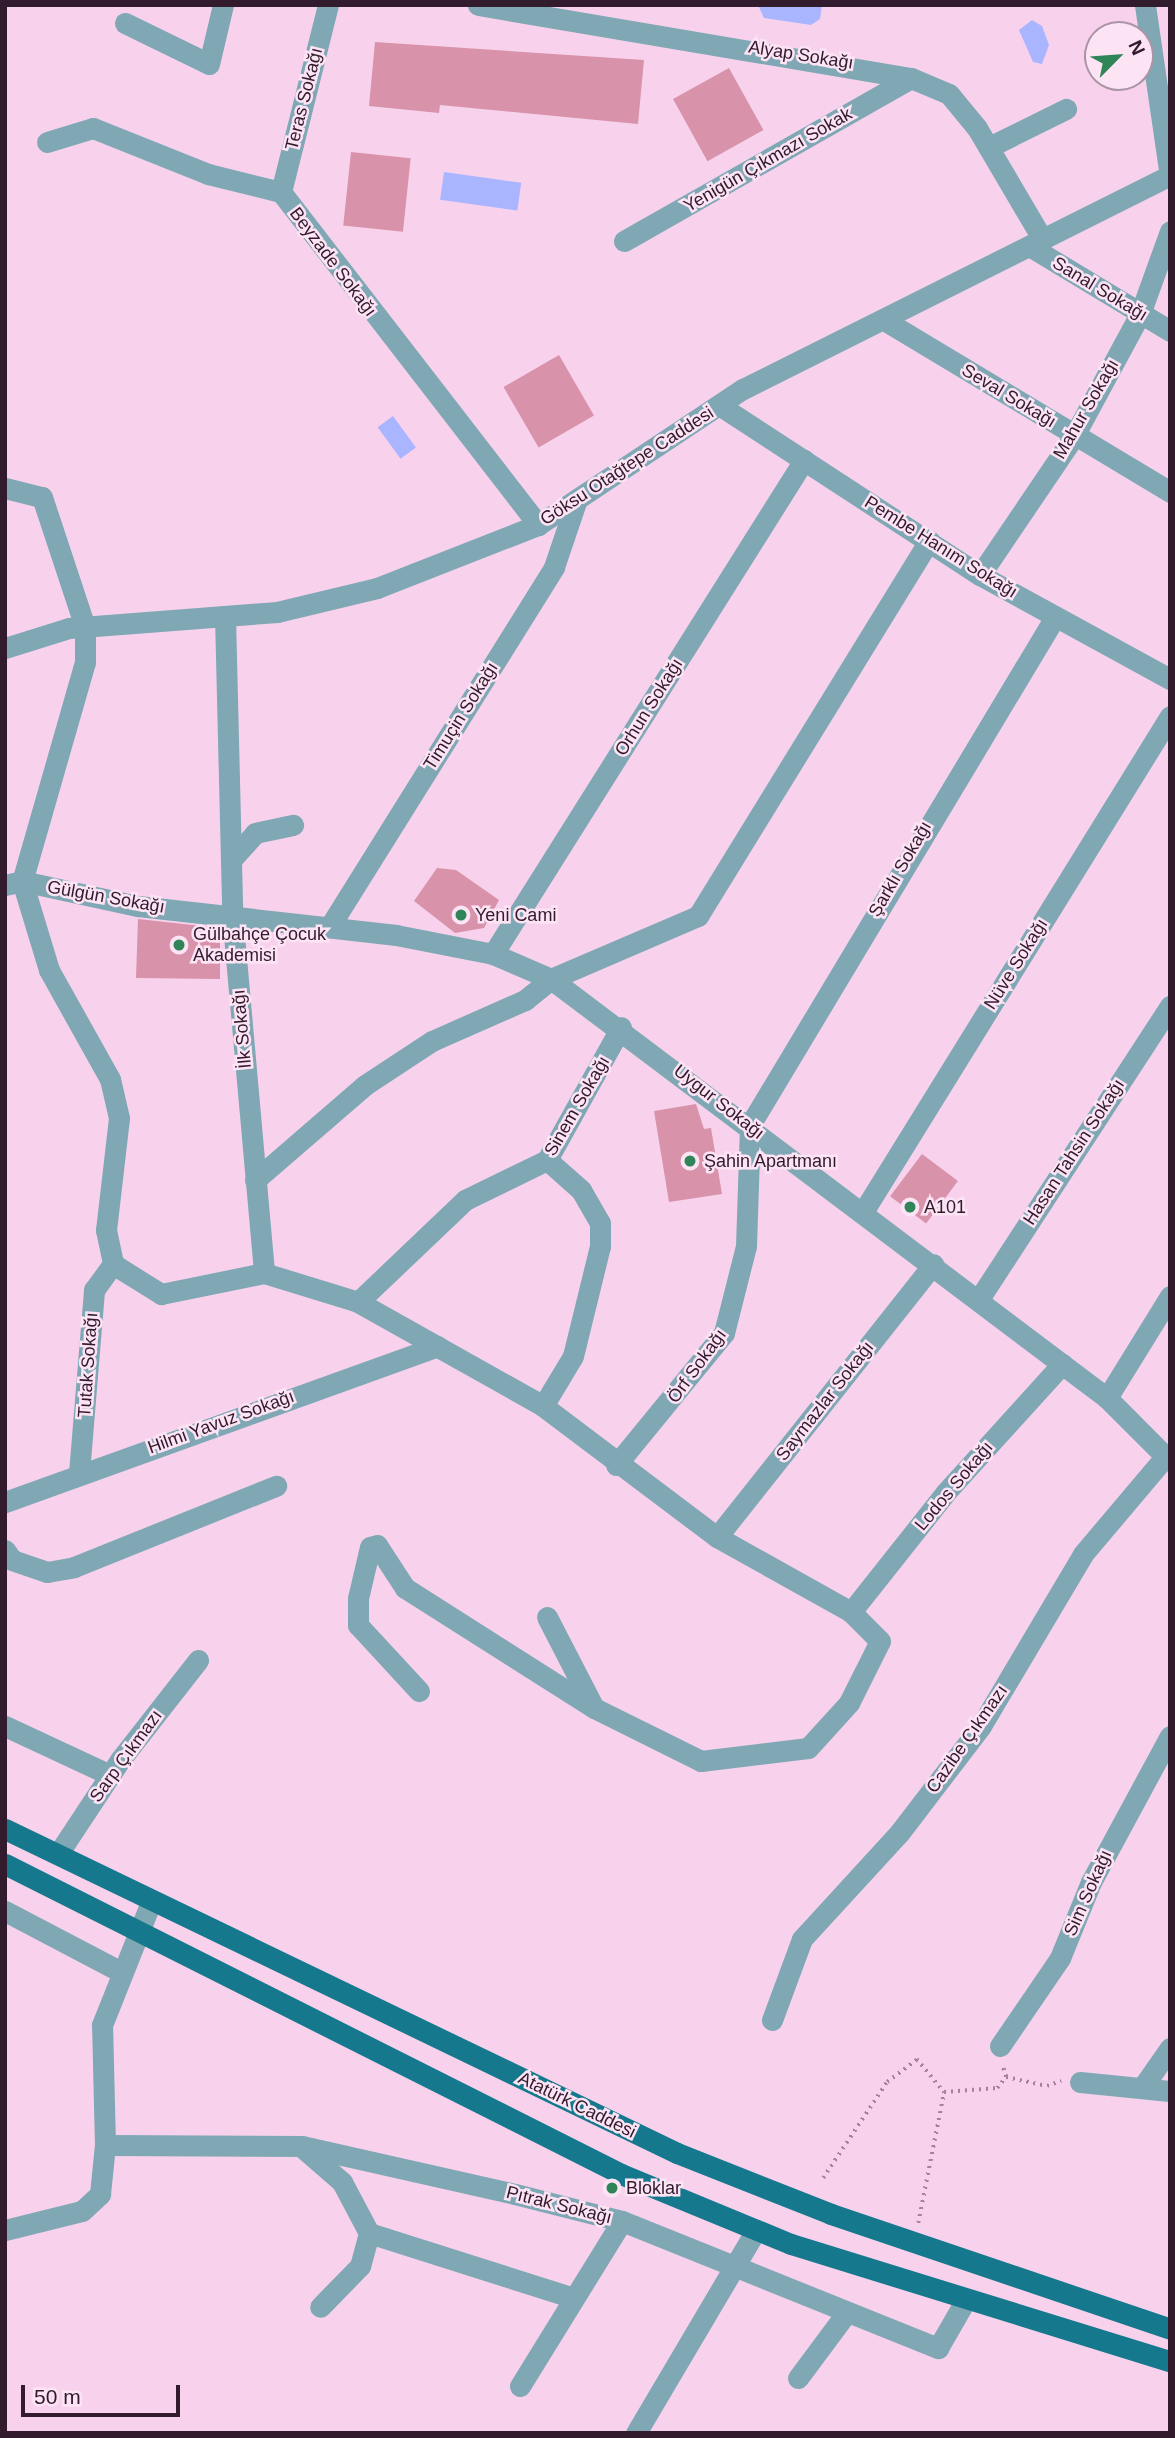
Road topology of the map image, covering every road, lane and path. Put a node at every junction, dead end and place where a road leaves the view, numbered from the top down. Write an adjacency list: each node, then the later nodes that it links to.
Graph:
1 (223, 5): 5 (street)
2 (328, 5): 11 (street, Teras Sokağı)
3 (478, 5): 6 (street, Alyap Sokağı)
4 (1145, 5): 10 (street)
5 (125, 23)
6 (911, 78): 9 (street, Alyap Sokağı); 13 (street, Yenigün Çıkmazı Sokak)
7 (1066, 109): 9 (street)
8 (47, 142): 11 (street, Beyzade Sokağı)
9 (989, 148): 14 (street, Alyap Sokağı)
10 (1170, 176): 14 (street, Göksu Otağtepe Caddesi)
11 (281, 192): 24 (street, Beyzade Sokağı)
12 (1170, 231): 15 (street, Mahur Sokağı)
13 (624, 241)
14 (1037, 243): 15 (street, Sanal Sokağı); 16 (street, Göksu Otağtepe Caddesi)
15 (1140, 314): 17 (street, Sanal Sokağı); 19 (street, Mahur Sokağı)
16 (884, 320): 18 (street, Göksu Otağtepe Caddesi); 19 (street, Seval Sokağı)
17 (1170, 331)
18 (719, 405): 20 (street, Pembe Hanım Sokağı); 23 (street, Göksu Otağtepe Caddesi)
19 (1074, 436): 22 (street, Seval Sokağı); 26 (street, Mahur Sokağı)
20 (804, 460): 25 (street, Pembe Hanım Sokağı); 38 (street, Orhun Sokağı)
21 (5, 488): 29 (street)
22 (1170, 492)
23 (577, 499): 24 (street, Göksu Otağtepe Caddesi); 37 (street, Timuçin Sokağı)
24 (538, 525): 27 (street, Göksu Otağtepe Caddesi)
25 (929, 540): 26 (street, Pembe Hanım Sokağı); 39 (street)
26 (980, 575): 28 (street, Pembe Hanım Sokağı)
27 (225, 616): 29 (street, Göksu Otağtepe Caddesi); 34 (street, İlk Sokağı)
28 (1055, 617): 31 (street, Pembe Hanım Sokağı); 42 (street, Şarklı Sokağı)
29 (85, 627): 30 (street, Göksu Otağtepe Caddesi); 35 (street)
30 (5, 648)
31 (1170, 679)
32 (1170, 716): 45 (street, Nüve Sokağı)
33 (293, 825): 34 (street)
34 (231, 860): 36 (street, İlk Sokağı)
35 (13, 883): 36 (street, Gülgün Sokağı); 46 (street)
36 (232, 913): 37 (street, Uygur Sokağı); 44 (street, İlk Sokağı)
37 (330, 926): 38 (street, Uygur Sokağı)
38 (493, 954): 39 (street, Uygur Sokağı)
39 (551, 979): 41 (street, Uygur Sokağı); 44 (street)
40 (1170, 1006): 50 (street, Hasan Tahsin Sokağı)
41 (621, 1027): 42 (street, Uygur Sokağı); 43 (street, Sinem Sokağı)
42 (750, 1125): 45 (street, Uygur Sokağı); 57 (street, Örf Sokağı)
43 (547, 1160): 51 (street, Sinem Sokağı); 55 (street)
44 (255, 1180): 48 (street, İlk Sokağı)
45 (863, 1212): 47 (street, Uygur Sokağı)
46 (113, 1264): 48 (street); 58 (street, Tutak Sokağı)
47 (933, 1264): 50 (street, Uygur Sokağı); 61 (street, Saymazlar Sokağı)
48 (264, 1273): 51 (street)
49 (1170, 1296): 54 (street)
50 (978, 1299): 53 (street, Uygur Sokağı)
51 (358, 1302): 52 (street)
52 (438, 1346): 55 (street); 58 (street, Hilmi Yavuz Sokağı)
53 (1062, 1364): 54 (street, Uygur Sokağı); 63 (street, Lodos Sokağı)
54 (1107, 1398): 56 (street, Uygur Sokağı)
55 (543, 1406): 57 (street)
56 (1167, 1459): 78 (street, Cazibe Çıkmazı)
57 (616, 1465): 61 (street)
58 (79, 1473): 60 (street, Hilmi Yavuz Sokağı)
59 (276, 1486): 62 (street)
60 (5, 1502)
61 (717, 1537): 63 (street)
62 (5, 1550)
63 (851, 1612): 67 (street)
64 (547, 1617): 67 (street)
65 (198, 1660): 70 (street, Sarp Çıkmazı)
66 (419, 1691): 67 (street)
67 (594, 1709)
68 (5, 1726): 70 (street)
69 (1170, 1736): 79 (street, Sim Sokağı)
70 (110, 1775): 72 (street, Sarp Çıkmazı)
71 (5, 1829): 72 (main road, Atatürk Caddesi)
72 (58, 1854): 74 (main road, Atatürk Caddesi)
73 (5, 1864): 76 (main road)
74 (152, 1902): 76 (street); 99 (main road, Atatürk Caddesi)
75 (5, 1912): 77 (street)
76 (139, 1931): 77 (street); 92 (main road)
77 (121, 1972): 86 (street)
78 (772, 2020)
79 (1000, 2046): 81 (path)
80 (1170, 2048): 83 (street)
81 (1006, 2077): 82 (path); 85 (path)
82 (1080, 2082): 83 (street)
83 (1142, 2088): 84 (street)
84 (1170, 2091)
85 (944, 2092): 88 (path); 90 (path)
86 (105, 2145): 87 (street, Pıtrak Sokağı); 91 (street)
87 (302, 2146): 89 (street, Pıtrak Sokağı); 93 (street)
88 (823, 2178)
89 (622, 2221): 94 (street, Pıtrak Sokağı); 95 (street)
90 (916, 2229)
91 (5, 2230)
92 (756, 2230): 94 (street); 96 (main road)
93 (369, 2233): 95 (street); 97 (street)
94 (737, 2269): 98 (street, Pıtrak Sokağı); 103 (street)
95 (574, 2298): 102 (street)
96 (965, 2301): 98 (street, Pıtrak Sokağı); 100 (main road)
97 (320, 2307)
98 (847, 2312): 101 (street)
99 (1170, 2329)
100 (1170, 2361)
101 (798, 2378)
102 (520, 2386)
103 (636, 2433)

